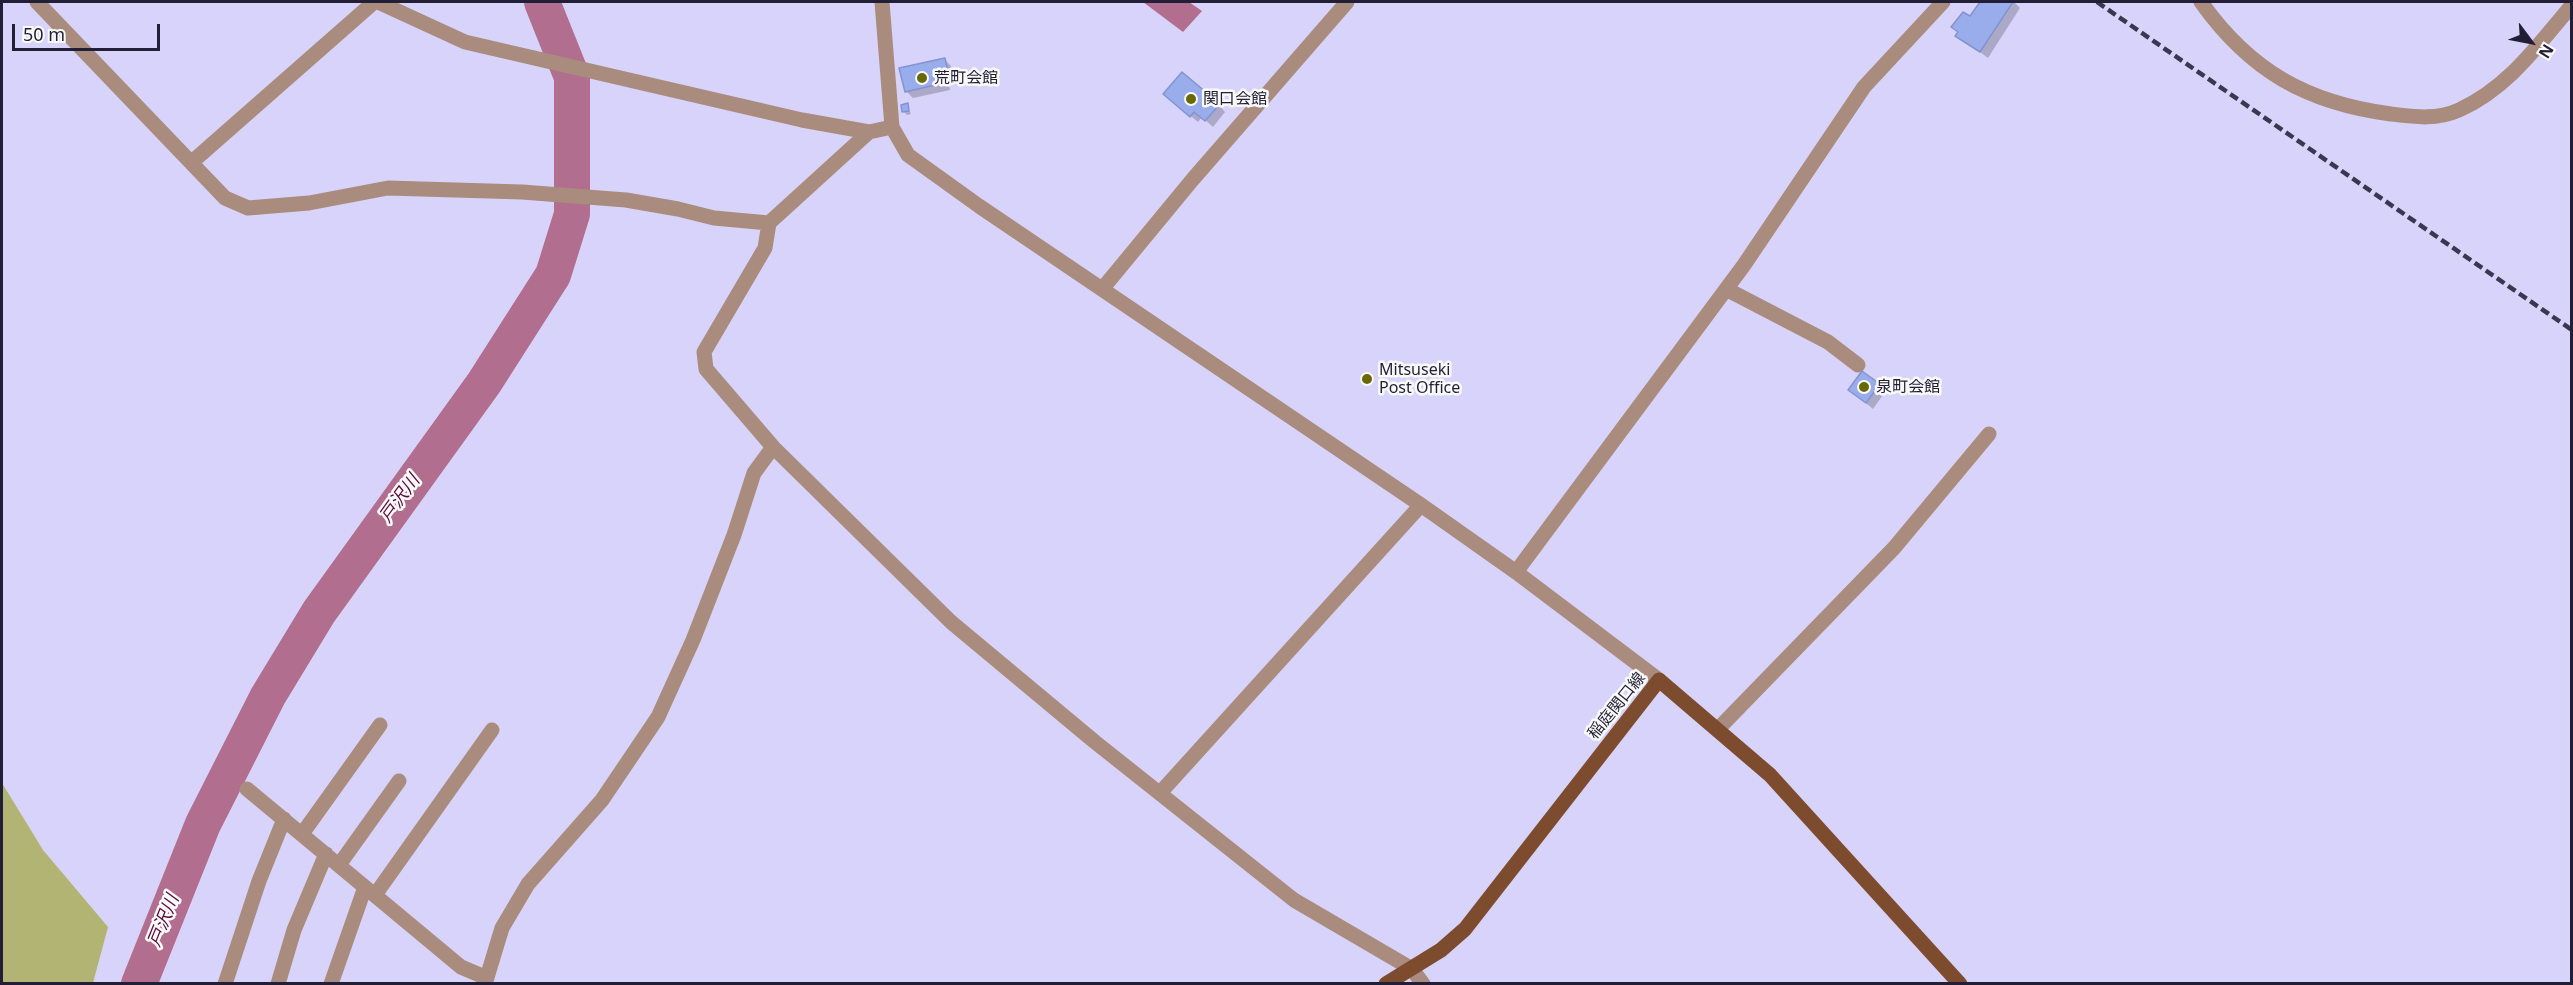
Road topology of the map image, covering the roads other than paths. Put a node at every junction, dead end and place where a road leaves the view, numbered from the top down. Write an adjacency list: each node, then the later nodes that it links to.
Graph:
1 (37, 2): 10 (street)
2 (376, 2): 9 (street); 10 (street)
3 (882, 2): 8 (street)
4 (1347, 2): 12 (street)
5 (1943, 2): 13 (street)
6 (2201, 2): 7 (street)
7 (2571, 4)
8 (892, 127): 9 (street); 12 (street)
9 (868, 132): 11 (street)
10 (192, 162): 11 (street)
11 (769, 223): 16 (street)
12 (1103, 288): 17 (street)
13 (1726, 289): 14 (street); 18 (street)
14 (1858, 365)
15 (1989, 434): 21 (street)
16 (773, 447): 25 (street); 32 (street)
17 (1421, 505): 18 (street); 25 (street)
18 (1516, 572): 19 (street)
19 (1659, 680): 21 (main road, 稲庭関口線); 31 (main road, 稲庭関口線)
20 (380, 724): 27 (street)
21 (1718, 729): 38 (main road, 稲庭関口線)
22 (492, 730): 30 (street)
23 (399, 781): 29 (street)
24 (248, 789): 26 (street)
25 (1160, 793): 31 (street)
26 (284, 819): 27 (street); 33 (street)
27 (302, 834): 28 (street)
28 (326, 854): 29 (street); 34 (street)
29 (339, 866): 30 (street)
30 (370, 891): 32 (street); 35 (street)
31 (1412, 969): 36 (main road, 稲庭関口線); 37 (street)
32 (486, 981)
33 (225, 984)
34 (278, 984)
35 (331, 984)
36 (1386, 984)
37 (1423, 984)
38 (1960, 984)

